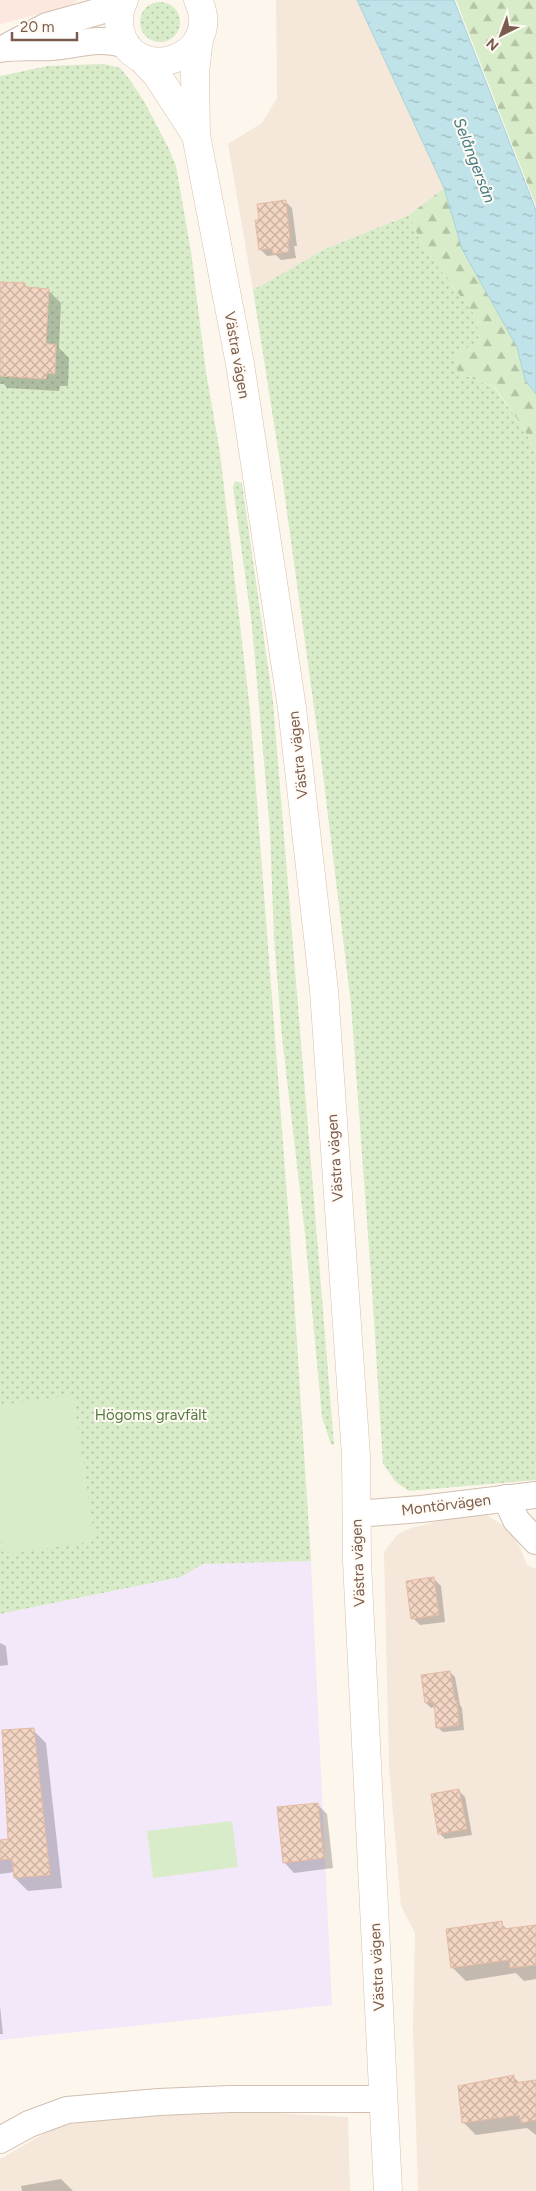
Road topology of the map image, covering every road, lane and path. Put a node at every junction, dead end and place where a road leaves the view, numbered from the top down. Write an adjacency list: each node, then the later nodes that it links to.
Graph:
1 (198, 0): 3 (street, Västra vägen)
2 (123, 2): 4 (street); 5 (street)
3 (199, 38): 5 (street); 6 (street, Västra vägen)
4 (1, 49): 5 (street)
5 (133, 51): 6 (street, Västra vägen)
6 (196, 135): 9 (street, Västra vägen)
7 (536, 1495): 8 (street, Montörvägen)
8 (506, 1498): 9 (street, Montörvägen); 10 (street)
9 (356, 1514): 11 (street, Västra vägen)
10 (536, 1541)
11 (384, 2098): 12 (street); 13 (street, Västra vägen)
12 (0, 2140)
13 (388, 2191)

